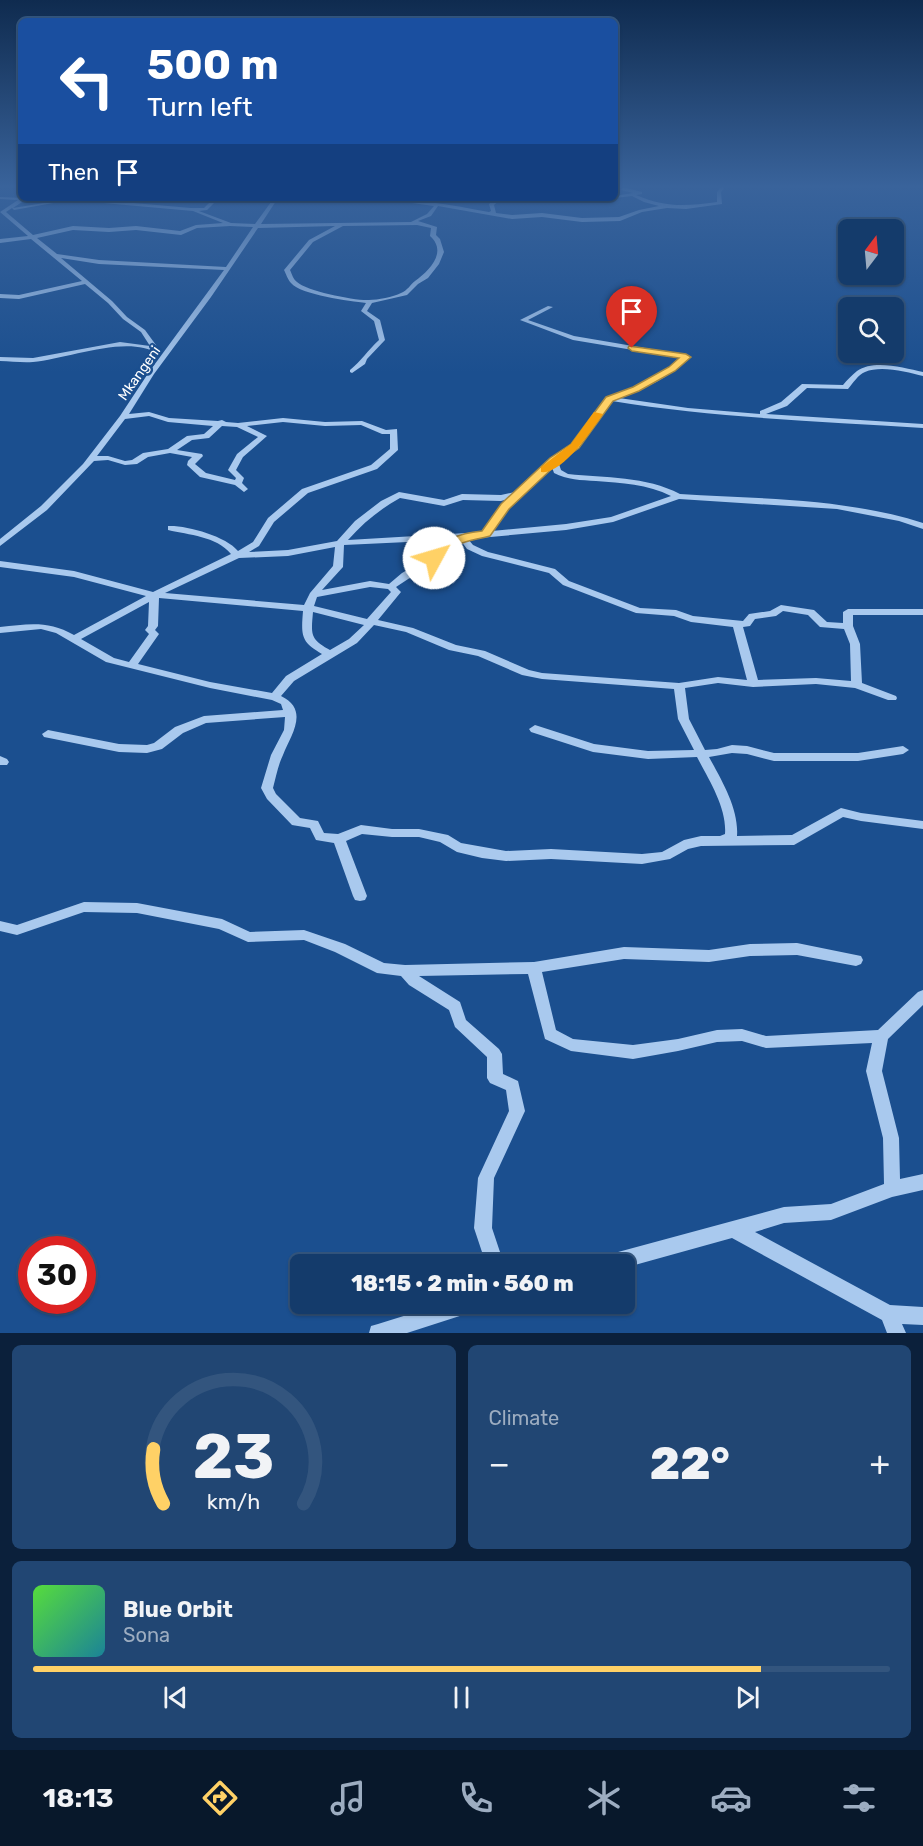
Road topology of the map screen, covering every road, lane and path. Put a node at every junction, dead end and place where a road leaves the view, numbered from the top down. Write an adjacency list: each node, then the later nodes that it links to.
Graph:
1 (49, 249): 5 (street)
2 (241, 249): 6 (street, Mkangeni)
3 (304, 249): 9 (street)
4 (440, 249): 9 (street)
5 (56, 256): 6 (street); 7 (street)
6 (228, 269): 12 (street, Mkangeni)
7 (86, 282): 8 (street); 11 (street)
8 (0, 296)
9 (370, 302): 14 (street)
10 (550, 307): 16 (street)
11 (154, 348): 12 (street); 13 (street)
12 (163, 358): 18 (street, Mkangeni)
13 (0, 359)
14 (352, 371)
15 (923, 374): 17 (street)
16 (610, 399): 17 (street); 24 (street)
17 (758, 415): 21 (street)
18 (123, 417): 19 (street); 23 (street, Mkangeni)
19 (222, 422): 20 (street); 22 (street)
20 (238, 425): 22 (street); 35 (street)
21 (923, 426)
22 (170, 450): 23 (street)
23 (91, 459): 33 (street, Mkangeni)
24 (554, 460): 25 (street); 26 (street)
25 (520, 494): 31 (street); 34 (street)
26 (678, 496): 27 (street); 31 (street)
27 (879, 515): 28 (street); 29 (street)
28 (923, 518)
29 (923, 526)
30 (171, 528): 35 (street)
31 (486, 534): 32 (street)
32 (462, 537): 34 (street); 37 (street); 43 (street)
33 (0, 543)
34 (340, 543): 35 (street); 39 (street)
35 (237, 555): 38 (street)
36 (0, 564): 38 (street)
37 (391, 587): 39 (street); 42 (street)
38 (154, 595): 40 (street); 46 (street); 48 (street)
39 (313, 595): 40 (street)
40 (308, 609): 42 (street); 47 (street)
41 (923, 612): 44 (street)
42 (370, 622): 47 (street); 50 (street)
43 (737, 625): 44 (street); 49 (street)
44 (848, 626): 51 (street)
45 (0, 630): 46 (street)
46 (74, 639): 48 (street)
47 (329, 654): 52 (street)
48 (132, 665): 52 (street)
49 (753, 684): 50 (street); 51 (street)
50 (679, 686): 58 (street)
51 (857, 686): 53 (street)
52 (275, 698): 54 (street)
53 (892, 698)
54 (290, 712): 56 (street); 60 (street)
55 (535, 729): 58 (street)
56 (48, 734)
57 (903, 750): 58 (street)
58 (701, 754): 61 (street)
59 (923, 825): 61 (street)
60 (339, 839): 61 (street); 62 (street)
61 (720, 841)
62 (360, 896)
63 (0, 926): 66 (street)
64 (856, 960): 65 (street)
65 (534, 968): 66 (street); 68 (street)
66 (405, 971): 72 (street)
67 (923, 996): 68 (street)
68 (881, 1036): 70 (street)
69 (923, 1182): 70 (street)
70 (892, 1189): 71 (street)
71 (733, 1229): 73 (street); 75 (street)
72 (492, 1254)
73 (635, 1256)
74 (438, 1314): 77 (street)
75 (888, 1314): 76 (street); 78 (street)
76 (923, 1316)
77 (378, 1333)
78 (897, 1333)

